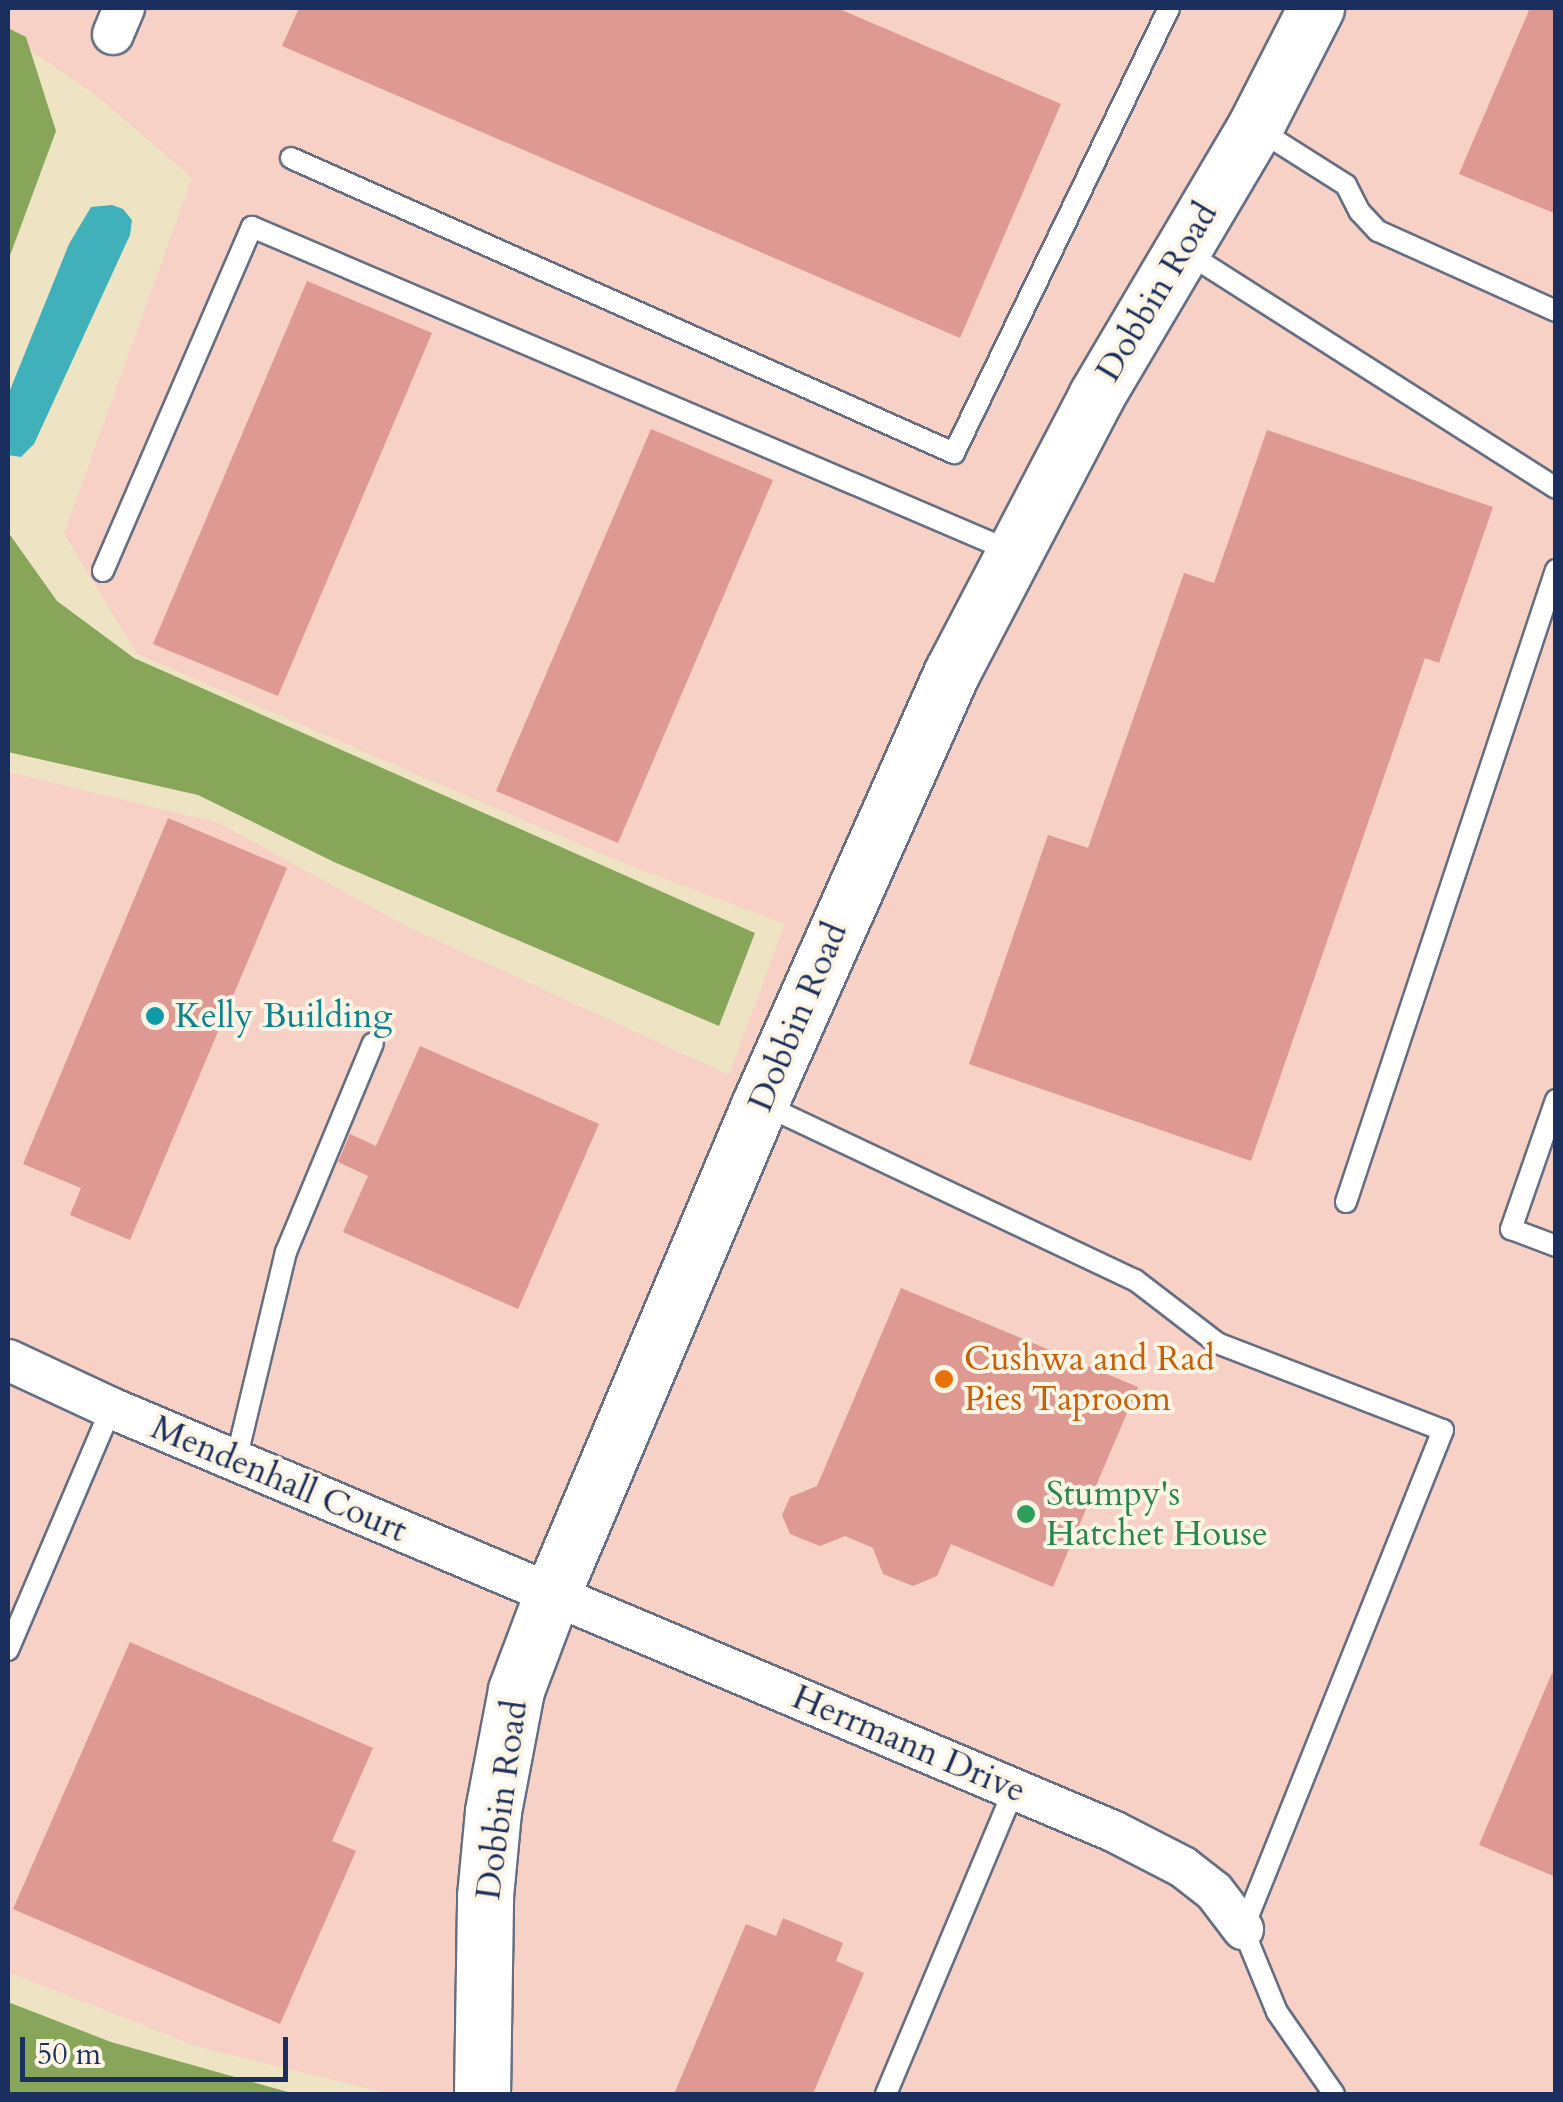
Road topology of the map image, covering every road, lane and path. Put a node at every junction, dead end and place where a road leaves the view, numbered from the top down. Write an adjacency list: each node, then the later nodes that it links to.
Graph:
1 (1169, 8): 4 (lane)
2 (1316, 8): 3 (street, Dobbin Road)
3 (1254, 127): 5 (street, Dobbin Road); 6 (lane)
4 (291, 158)
5 (1182, 250): 7 (lane); 8 (street, Dobbin Road)
6 (1556, 310)
7 (1556, 488)
8 (1011, 551): 10 (lane); 13 (street, Dobbin Road)
9 (1556, 570): 14 (lane)
10 (103, 571)
11 (373, 1042): 18 (lane)
12 (1556, 1100): 15 (lane)
13 (760, 1103): 19 (street, Dobbin Road); 22 (lane)
14 (1346, 1202)
15 (1556, 1246)
16 (10, 1368): 17 (street, Mendenhall Court)
17 (111, 1408): 18 (street, Mendenhall Court); 20 (lane)
18 (236, 1460): 19 (street, Mendenhall Court)
19 (552, 1594): 21 (street, Herrmann Drive); 23 (street, Dobbin Road)
20 (8, 1650)
21 (1014, 1789): 22 (street, Herrmann Drive); 24 (lane)
22 (1243, 1929): 25 (lane)
23 (482, 2094)
24 (886, 2094)
25 (1334, 2094)

